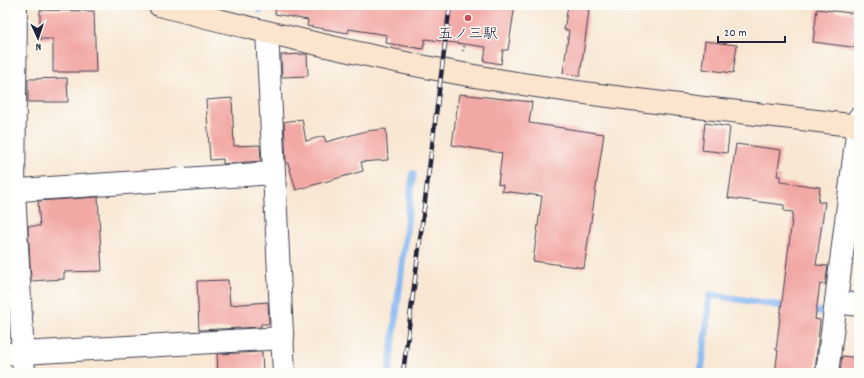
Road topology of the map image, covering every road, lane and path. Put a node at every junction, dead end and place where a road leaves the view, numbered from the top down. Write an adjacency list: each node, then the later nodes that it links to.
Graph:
1 (16, 5): 6 (street)
2 (159, 5): 3 (street)
3 (267, 32): 4 (street); 5 (street)
4 (859, 123): 7 (street)
5 (274, 173): 6 (street); 9 (street)
6 (10, 191): 10 (street)
7 (836, 302): 8 (street); 12 (street)
8 (859, 305)
9 (283, 338): 10 (street); 11 (street)
10 (17, 360)
11 (284, 373)
12 (827, 373)

